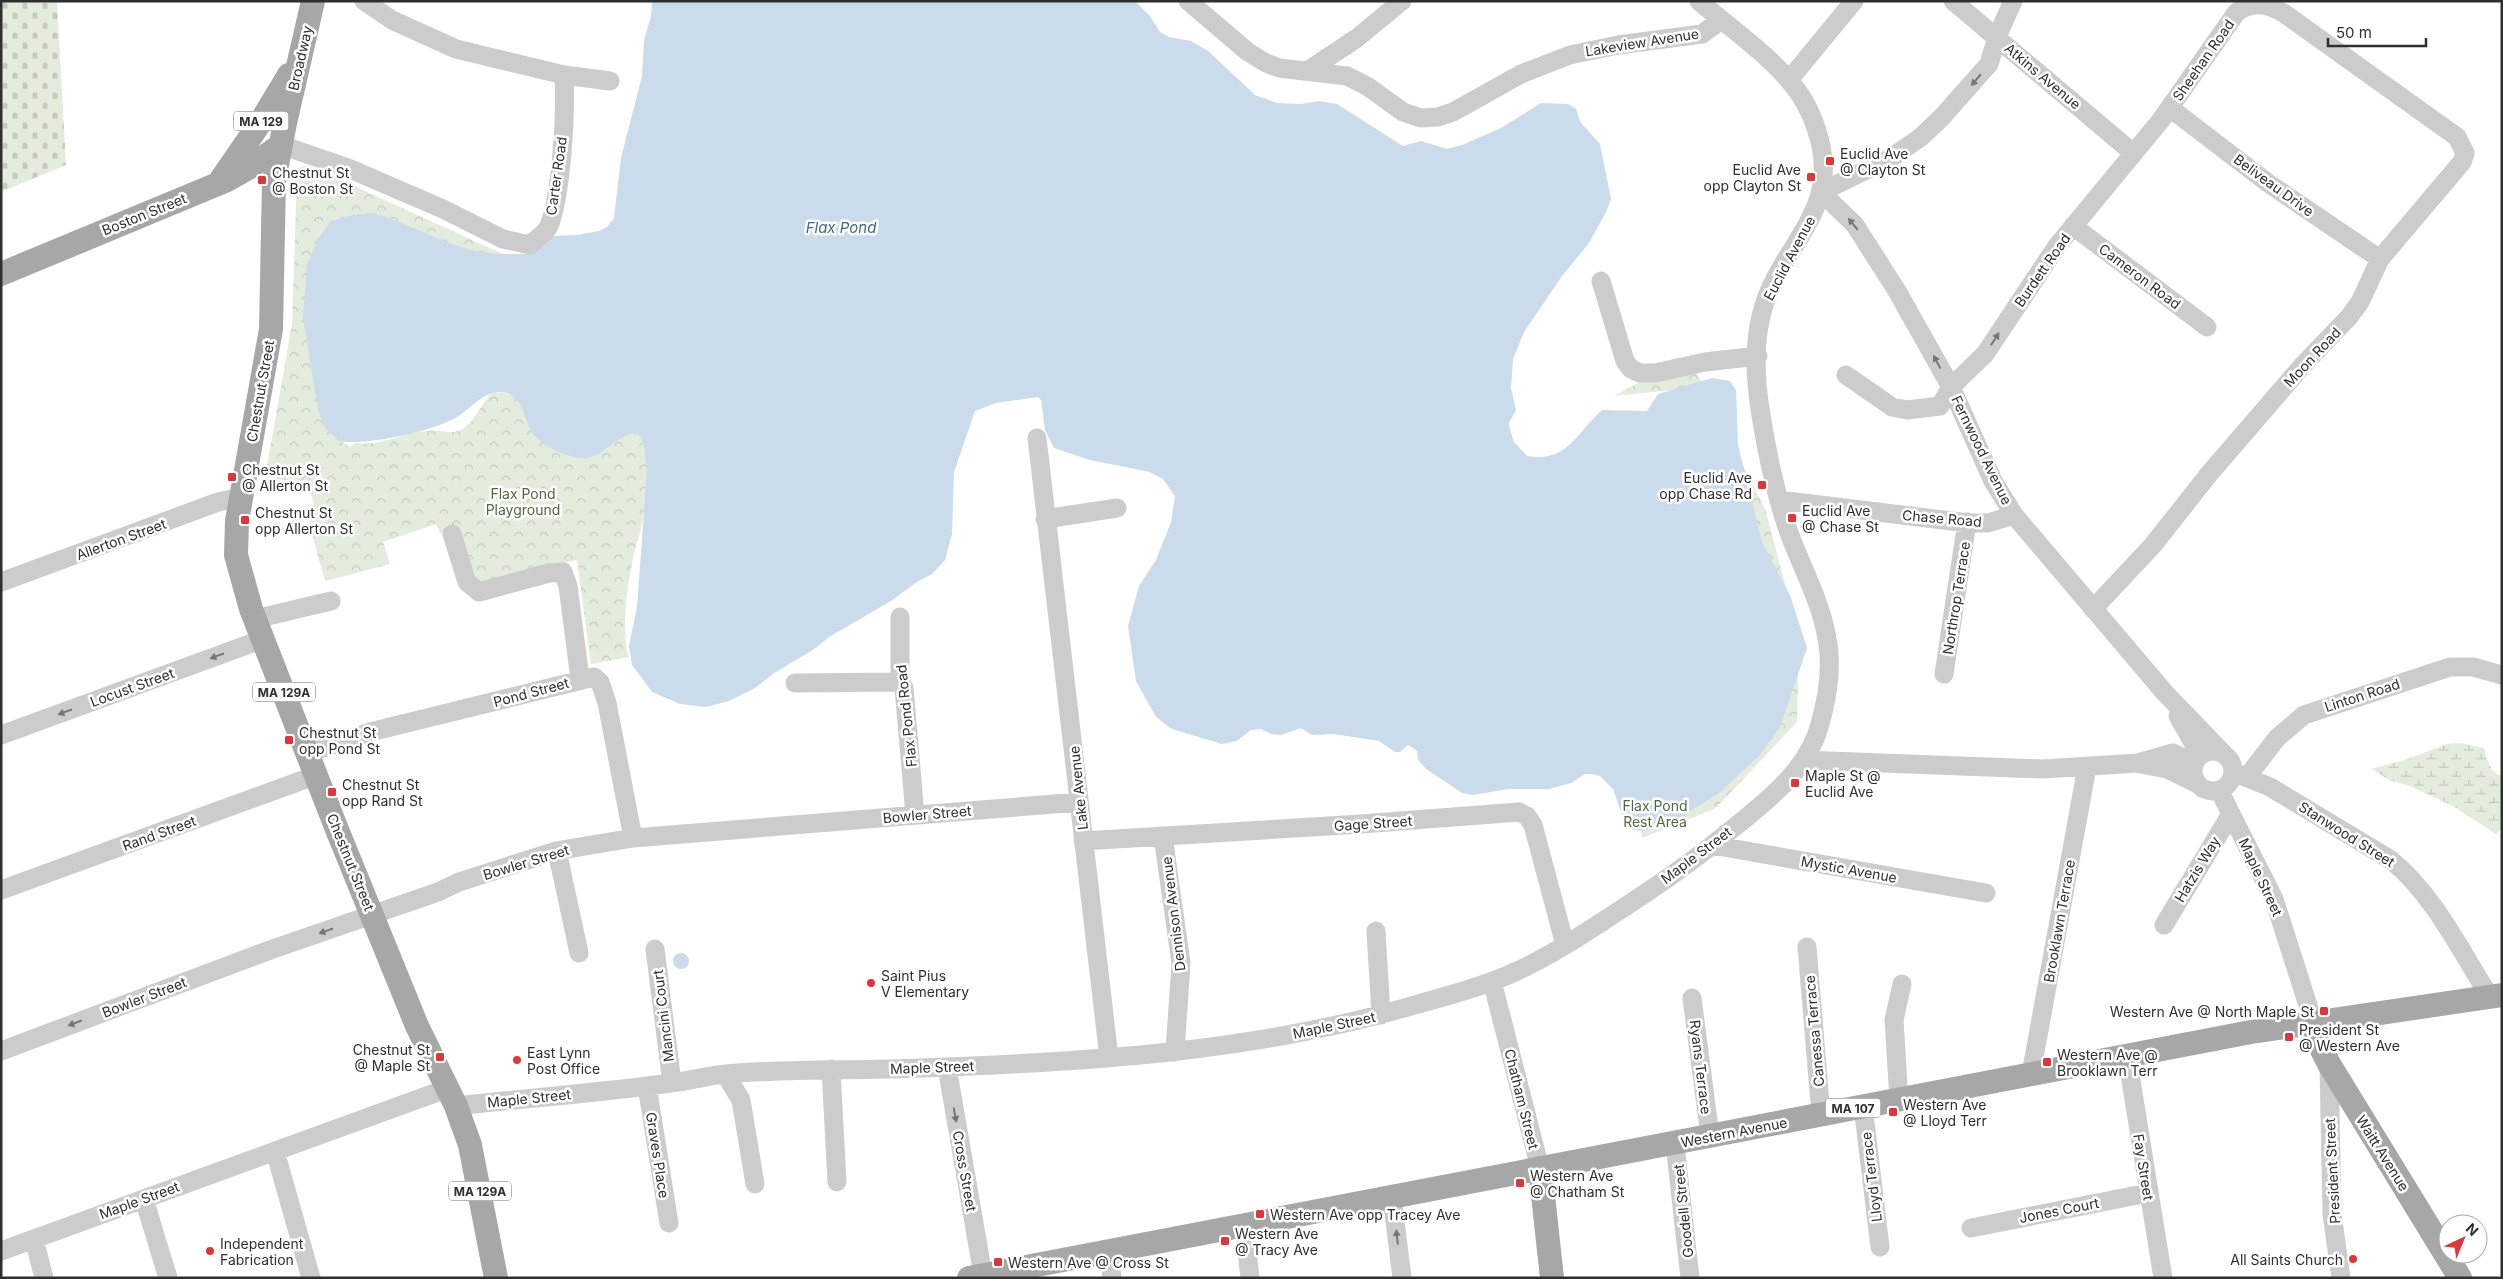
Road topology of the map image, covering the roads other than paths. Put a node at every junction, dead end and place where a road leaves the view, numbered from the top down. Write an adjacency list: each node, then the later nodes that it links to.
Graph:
1 (313, 1): 12 (main road, Broadway / MA 129)
2 (364, 1): 14 (street)
3 (1402, 1): 11 (street)
4 (1699, 1): 9 (street, Euclid Avenue)
5 (1854, 1): 16 (street)
6 (1953, 1): 10 (street, Atkins Avenue)
7 (2013, 1): 10 (street)
8 (1200, 5): 13 (street, Lakeview Avenue)
9 (1721, 20): 15 (street, Lakeview Avenue); 16 (street, Euclid Avenue)
10 (1997, 37): 21 (street, Atkins Avenue); 23 (street, one-way to 23)
11 (1357, 38): 13 (street); 15 (street)
12 (301, 55): 20 (main road, Broadway / MA 129); 22 (main road, MA 129)
13 (1309, 70): 15 (street, Lakeview Avenue)
14 (564, 75): 17 (street); 20 (street, Carter Road)
15 (1353, 79)
16 (1788, 80): 23 (street, Euclid Avenue)
17 (610, 81)
18 (2410, 103): 19 (street, Sheehan Road); 25 (street, Moon Road)
19 (2170, 108): 21 (street, Sheehan Road); 25 (street, Beliveau Drive)
20 (281, 145): 22 (main road, Boston Street / MA 129); 33 (main road, Chestnut Street / MA 129A)
21 (2132, 152): 24 (street, Burdett Road)
22 (217, 184): 26 (main road, Boston Street / MA 129)
23 (1821, 192): 29 (street, Euclid Avenue); 31 (street, Fernwood Avenue, one-way to 23)
24 (2073, 226): 28 (street, Cameron Road); 31 (street, Burdett Road, one-way to 24)
25 (2380, 259): 42 (street, Moon Road)
26 (1, 274)
27 (1602, 282): 29 (street)
28 (2207, 327)
29 (1758, 356): 34 (street, Euclid Avenue)
30 (1846, 375): 31 (street, Burdett Road)
31 (1951, 387): 36 (street, Fernwood Avenue)
32 (1037, 438): 37 (street, Lake Avenue)
33 (241, 497): 40 (street, Allerton Street); 44 (main road, Chestnut Street / MA 129A)
34 (1779, 500): 38 (street, Chase Road); 57 (street, Euclid Avenue)
35 (1117, 508): 37 (street)
36 (2014, 515): 38 (street, Chase Road); 42 (street, Fernwood Avenue)
37 (1044, 519): 64 (street, Lake Avenue)
38 (1967, 522): 45 (street, Northrop Terrace)
39 (452, 534): 47 (street)
40 (1, 582)
41 (331, 601): 44 (street, Locust Street)
42 (2093, 609): 50 (street, Fernwood Avenue)
43 (900, 618): 48 (street, Flax Pond Road)
44 (259, 629): 52 (street, Locust Street, one-way to 52); 53 (main road, Chestnut Street / MA 129A)
45 (1944, 674)
46 (2502, 675): 60 (street, Linton Road)
47 (580, 679): 53 (street, Pond Street); 68 (street, Pond Street)
48 (900, 682): 49 (street); 66 (street, Flax Pond Road)
49 (795, 683)
50 (2165, 693): 51 (street, Fernwood Avenue); 55 (street, Fernwood Avenue)
51 (2185, 730): 54 (street); 56 (street, Fernwood Avenue)
52 (1, 735)
53 (308, 753): 61 (main road, Chestnut Street / MA 129A)
54 (2173, 754): 56 (street); 58 (street)
55 (2224, 754): 56 (street); 60 (street)
56 (2197, 759): 62 (street)
57 (1803, 760): 59 (street); 70 (street, Maple Street)
58 (2138, 763): 59 (street); 62 (street)
59 (2087, 767): 95 (street, Brooklawn Terrace)
60 (2240, 774): 63 (street); 83 (street, Stanwood Street)
61 (317, 775): 72 (street, Rand Street); 74 (main road, Chestnut Street / MA 129A)
62 (2196, 783): 63 (street)
63 (2219, 790): 65 (street, Maple Street)
64 (1079, 802): 66 (street, Bowler Street); 69 (street, Lake Avenue)
65 (2231, 814): 75 (street, Hatzis Way); 86 (street, Maple Street)
66 (916, 815): 68 (street, Bowler Street)
67 (1163, 836): 69 (street, Gage Street); 77 (street, Gage Street); 88 (street, Dennison Avenue)
68 (633, 838): 71 (street, Bowler Street)
69 (1084, 841): 90 (street, Lake Avenue)
70 (1712, 845): 73 (street, Mystic Avenue); 77 (street, Maple Street)
71 (557, 851): 74 (street, Bowler Street); 80 (street)
72 (1, 890)
73 (1986, 893)
74 (372, 914): 87 (street, Bowler Street, one-way to 87); 98 (main road, Chestnut Street / MA 129A)
75 (2164, 925)
76 (1376, 931): 85 (street)
77 (1565, 945): 81 (street, Maple Street)
78 (1807, 947): 101 (street, Canessa Terrace)
79 (655, 949): 96 (street, Mancini Court)
80 (579, 953)
81 (1492, 981): 85 (street, Maple Street); 105 (street, Chatham Street)
82 (1902, 984): 99 (street)
83 (2496, 996): 86 (main road, Western Avenue / MA 107)
84 (1692, 998): 102 (street, Ryans Terrace)
85 (1381, 1015): 88 (street, Maple Street)
86 (2314, 1024): 89 (main road, Western Avenue / MA 107); 91 (main road, Waitt Avenue)
87 (1, 1051)
88 (1175, 1052): 90 (street, Maple Street)
89 (2126, 1056): 95 (main road, Western Avenue / MA 107); 108 (street, Fay Street)
90 (1109, 1058): 92 (street, Maple Street)
91 (2329, 1064): 130 (street, President Street); 131 (main road, Waitt Avenue)
92 (947, 1067): 93 (street, Maple Street); 119 (street, Cross Street, one-way to 119)
93 (831, 1069): 94 (street, Maple Street); 106 (street)
94 (726, 1074): 96 (street, Maple Street); 107 (street)
95 (2031, 1074): 99 (main road, Western Avenue / MA 107)
96 (672, 1083): 97 (street, Maple Street)
97 (647, 1086): 98 (street, Maple Street); 111 (street, Graves Place)
98 (451, 1097): 104 (street, Maple Street); 123 (main road, Chestnut Street / MA 129A)
99 (1899, 1100): 100 (main road, Western Avenue / MA 107)
100 (1863, 1106): 101 (main road, Western Avenue / MA 107); 115 (street, Lloyd Terrace)
101 (1821, 1114): 102 (main road, Western Avenue / MA 107)
102 (1710, 1136): 103 (main road, Western Avenue / MA 107)
103 (1675, 1144): 105 (main road, Western Avenue / MA 107); 128 (street, Goodell Street)
104 (275, 1151): 110 (street, Maple Street); 122 (street)
105 (1540, 1168): 109 (main road, Western Avenue / MA 107); 127 (main road, Chatham Street)
106 (837, 1182)
107 (755, 1184)
108 (2148, 1193): 113 (street, Jones Court); 129 (street, Fay Street)
109 (1392, 1197): 112 (main road, Western Avenue / MA 107); 126 (street, one-way to 109)
110 (144, 1199): 114 (street, Maple Street); 121 (street)
111 (669, 1224)
112 (1244, 1225): 117 (main road, Western Avenue / MA 107); 125 (street)
113 (1971, 1228)
114 (34, 1239): 116 (street, Maple Street); 120 (street)
115 (1880, 1247)
116 (1, 1251)
117 (1109, 1251): 118 (main road, Western Avenue / MA 107); 124 (street)
118 (1021, 1273): 119 (main road, Western Avenue / MA 107)
119 (976, 1276)
120 (44, 1278)
121 (168, 1278)
122 (311, 1278)
123 (496, 1278)
124 (1112, 1278)
125 (1250, 1278)
126 (1402, 1278)
127 (1552, 1278)
128 (1690, 1278)
129 (2163, 1278)
130 (2341, 1278)
131 (2460, 1278)

